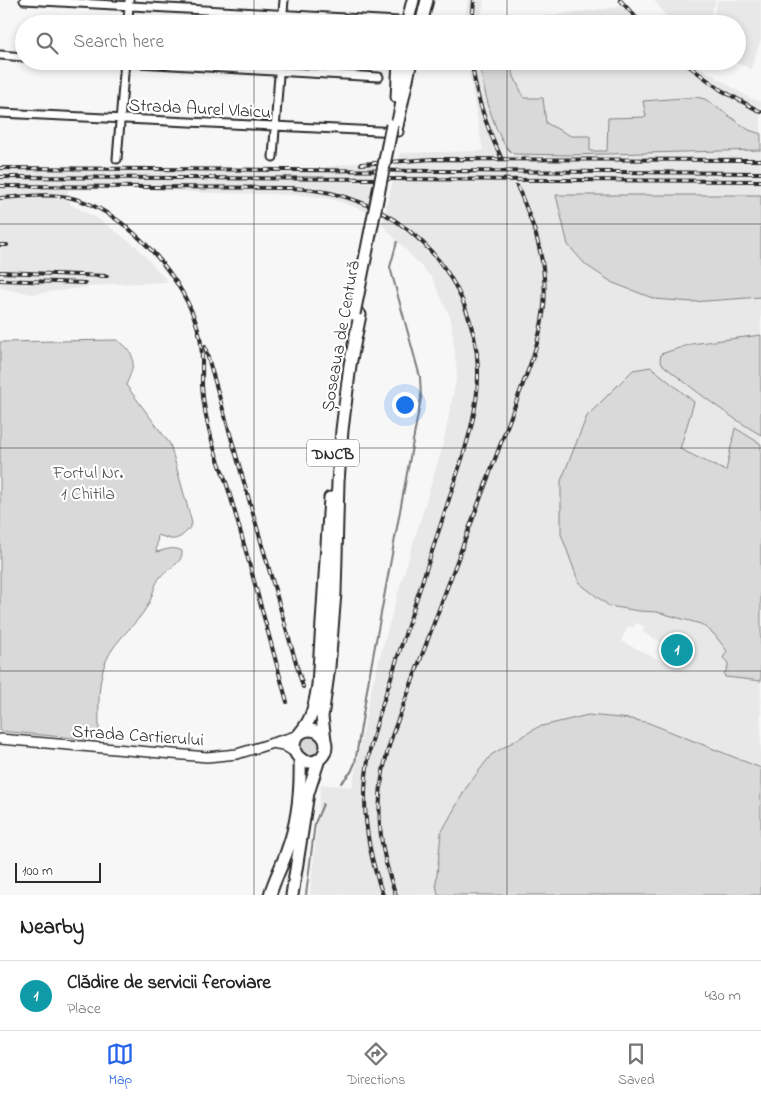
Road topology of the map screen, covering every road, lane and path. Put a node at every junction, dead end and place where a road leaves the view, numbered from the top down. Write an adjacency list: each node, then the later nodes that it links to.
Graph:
1 (24, 0): 4 (street)
2 (284, 0): 6 (street)
3 (434, 0): 10 (main road)
4 (129, 3): 6 (street)
5 (421, 3): 8 (main road); 9 (main road)
6 (283, 14): 7 (street)
7 (298, 15)
8 (409, 15)
9 (417, 15)
10 (430, 15)
11 (0, 55): 12 (street)
12 (15, 56)
13 (124, 70): 23 (street)
14 (249, 70): 19 (street)
15 (398, 70): 21 (main road)
16 (403, 70): 21 (main road, Șoseaua de Centură / DNCB)
17 (408, 70): 21 (main road, Șoseaua de Centură / DNCB)
18 (414, 70): 21 (main road)
19 (280, 72): 20 (street); 24 (street)
20 (379, 77)
21 (400, 100): 25 (main road, Șoseaua de Centură / DNCB)
22 (0, 113): 23 (street, Strada Aurel Vlaicu)
23 (120, 119): 24 (street, Strada Aurel Vlaicu); 27 (street)
24 (275, 127): 25 (street, Strada Aurel Vlaicu); 26 (street)
25 (396, 128): 28 (main road, Șoseaua de Centură / DNCB)
26 (273, 157)
27 (117, 159)
28 (357, 315): 29 (main road, Șoseaua de Centură / DNCB); 31 (main road, Șoseaua de Centură / DNCB)
29 (299, 734): 31 (main road); 32 (street, Strada Cartierului); 33 (main road, Șoseaua de Centură / DNCB)
30 (0, 740): 32 (street, Strada Cartierului)
31 (325, 740): 34 (main road, Șoseaua de Centură / DNCB)
32 (272, 743): 33 (street)
33 (298, 756): 34 (main road); 35 (main road, Șoseaua de Centură / DNCB)
34 (319, 759): 36 (main road, Șoseaua de Centură / DNCB)
35 (270, 895)
36 (292, 895)

